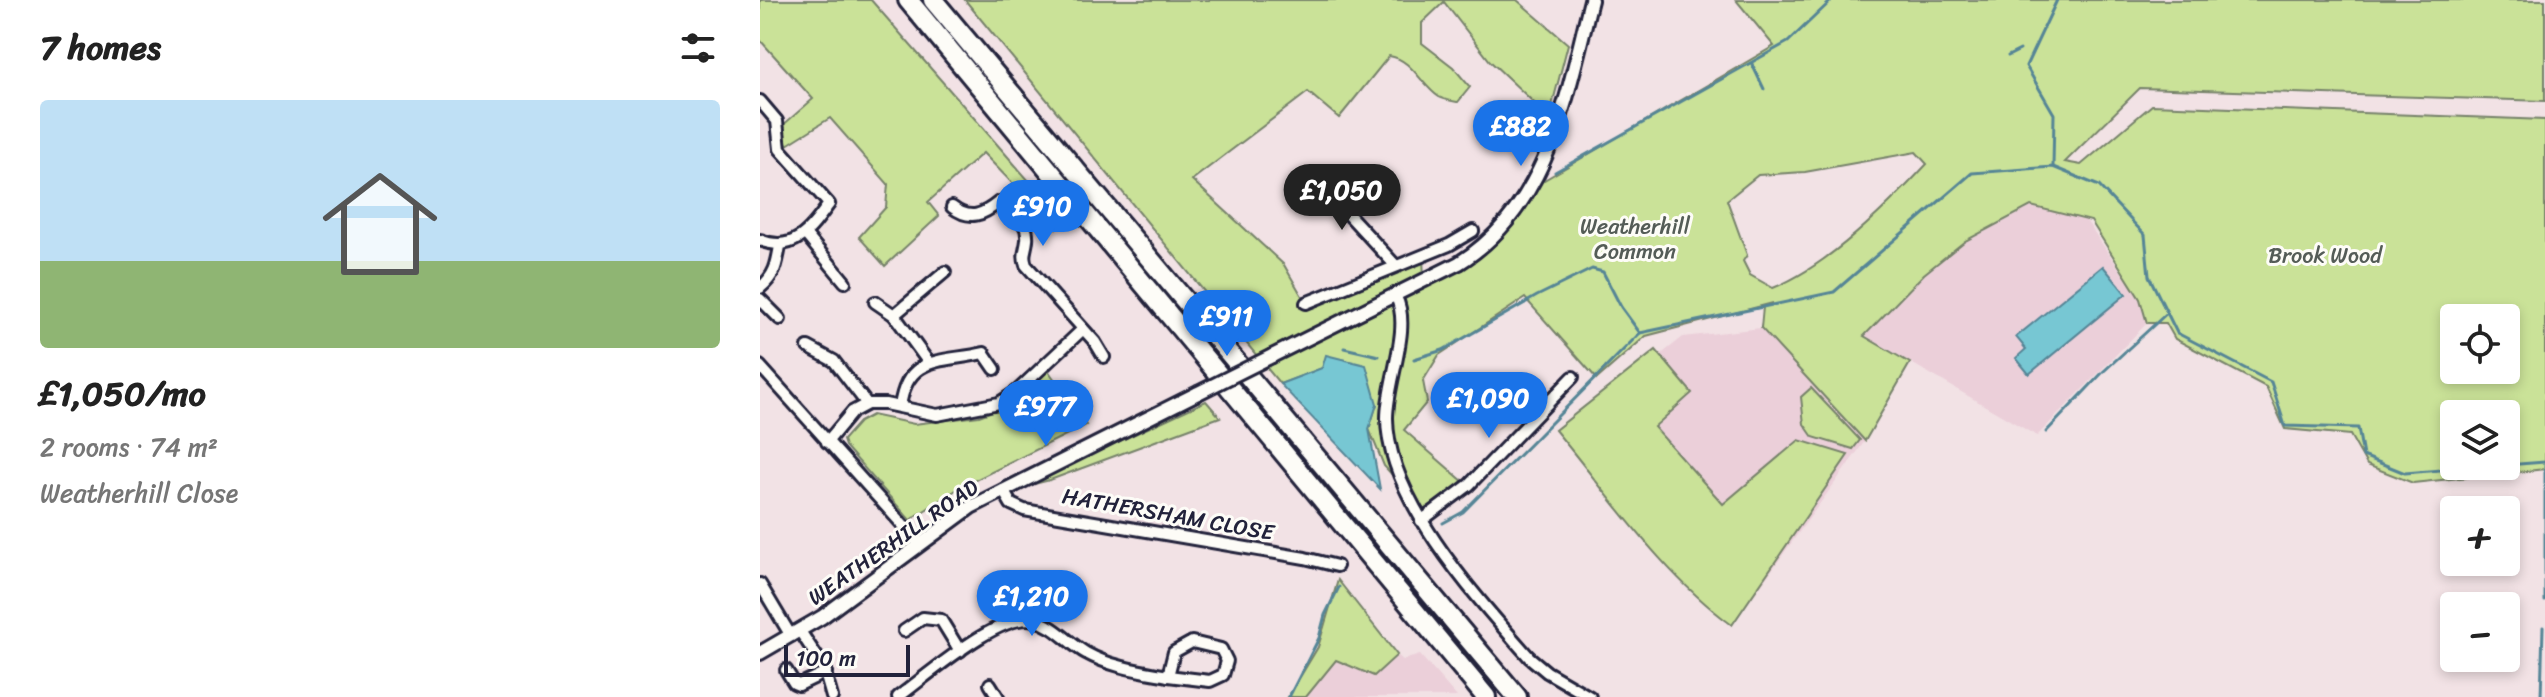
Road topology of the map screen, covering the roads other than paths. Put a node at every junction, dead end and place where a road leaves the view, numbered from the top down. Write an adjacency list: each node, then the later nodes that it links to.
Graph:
1 (908, 0): 51 (highway)
2 (933, 0): 52 (highway)
3 (1591, 0): 12 (street, WEATHERHILL ROAD)
4 (760, 101): 8 (street)
5 (1313, 176): 13 (street)
6 (952, 207): 23 (street)
7 (1473, 231): 10 (street)
8 (806, 235): 11 (street); 15 (street)
9 (760, 240): 11 (street)
10 (1449, 245): 12 (street); 13 (street)
11 (780, 246): 16 (street)
12 (1459, 263): 17 (street, WEATHERHILL ROAD)
13 (1396, 266): 20 (street)
14 (945, 272): 21 (street)
15 (845, 282)
16 (760, 288)
17 (1396, 297): 33 (street, WEATHERHILL ROAD, bridge); 34 (street)
18 (760, 299): 22 (street)
19 (875, 302): 21 (street)
20 (1306, 303)
21 (894, 315): 26 (street)
22 (780, 319)
23 (1082, 330): 25 (street); 31 (street)
24 (808, 347): 30 (street)
25 (1104, 357)
26 (929, 363): 28 (street); 31 (street)
27 (760, 366): 32 (street)
28 (995, 369)
29 (1573, 377): 34 (street)
30 (867, 404): 31 (street); 32 (street)
31 (900, 407)
32 (827, 442): 35 (street)
33 (1003, 490): 35 (street, WEATHERHILL ROAD); 36 (street, HATHERSHAM CLOSE)
34 (1421, 521): 53 (street)
35 (919, 543): 41 (street, WEATHERHILL ROAD)
36 (1337, 566)
37 (760, 584): 38 (street)
38 (772, 605): 39 (street); 41 (street)
39 (760, 612)
40 (904, 631): 42 (street)
41 (796, 634): 43 (street, WEATHERHILL ROAD); 45 (street)
42 (960, 651): 46 (street); 49 (street)
43 (760, 653)
44 (786, 670): 45 (street)
45 (826, 672): 48 (street)
46 (1168, 676): 46 (street)
47 (990, 684): 50 (street)
48 (832, 697)
49 (898, 697)
50 (998, 697)
51 (1486, 697)
52 (1517, 697)
53 (1590, 697)

